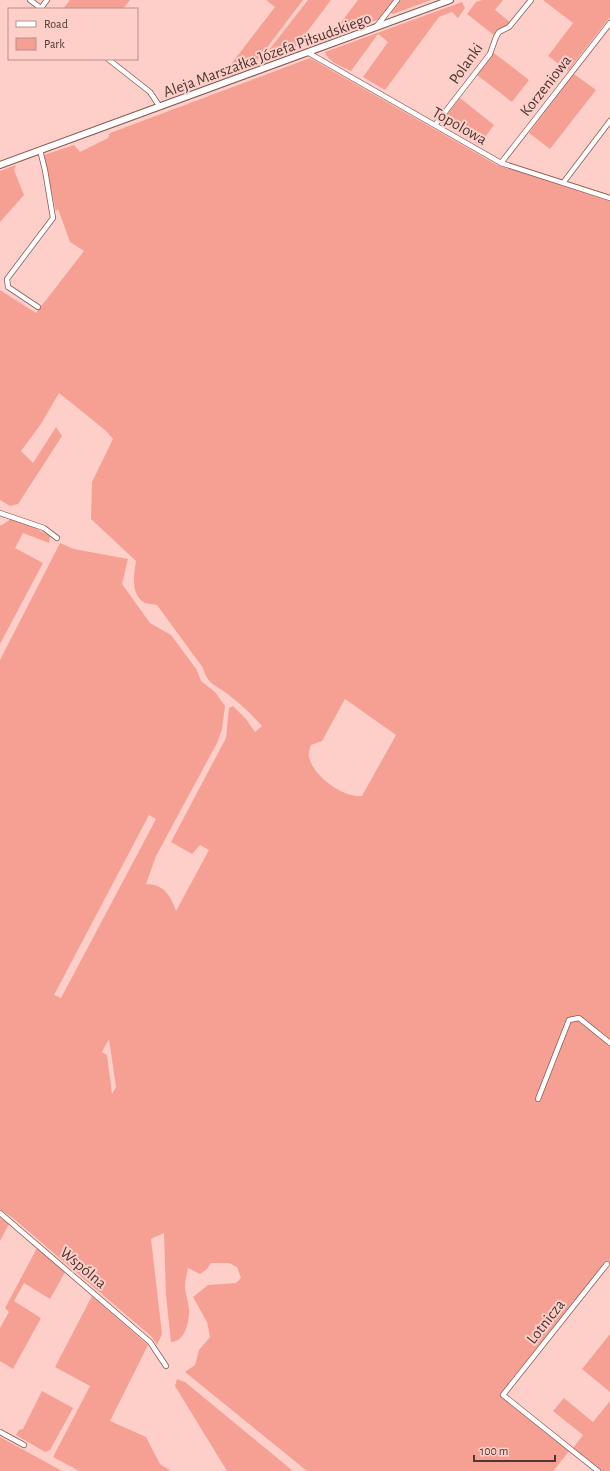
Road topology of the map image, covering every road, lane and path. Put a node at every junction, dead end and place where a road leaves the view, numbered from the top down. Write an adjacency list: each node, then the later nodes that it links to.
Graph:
1 (30, 0): 6 (street)
2 (47, 0): 6 (street)
3 (396, 0): 8 (street)
4 (450, 0): 8 (main road, Aleja Marszałka Józefa Piłsudskiego)
5 (531, 0): 13 (street, Polanki)
6 (42, 8)
7 (610, 23): 15 (street, Korzeniowa)
8 (376, 27): 9 (main road, Aleja Marszałka Józefa Piłsudskiego)
9 (307, 52): 11 (main road, Aleja Marszałka Józefa Piłsudskiego); 13 (street, Topolowa)
10 (109, 60): 11 (street)
11 (160, 107): 14 (main road, Aleja Marszałka Józefa Piłsudskiego)
12 (610, 121): 17 (street)
13 (435, 125): 15 (street, Topolowa)
14 (40, 150): 16 (main road, Aleja Marszałka Józefa Piłsudskiego); 19 (street)
15 (501, 163): 17 (street, Topolowa)
16 (0, 165)
17 (563, 183): 18 (street, Topolowa)
18 (610, 198)
19 (38, 307)
20 (0, 513): 21 (street)
21 (57, 538)
22 (610, 1043): 23 (street)
23 (538, 1099)
24 (0, 1213): 26 (street, Wspólna)
25 (607, 1264): 29 (street, Lotnicza)
26 (166, 1366)
27 (0, 1432): 28 (street)
28 (24, 1445)
29 (598, 1471)

